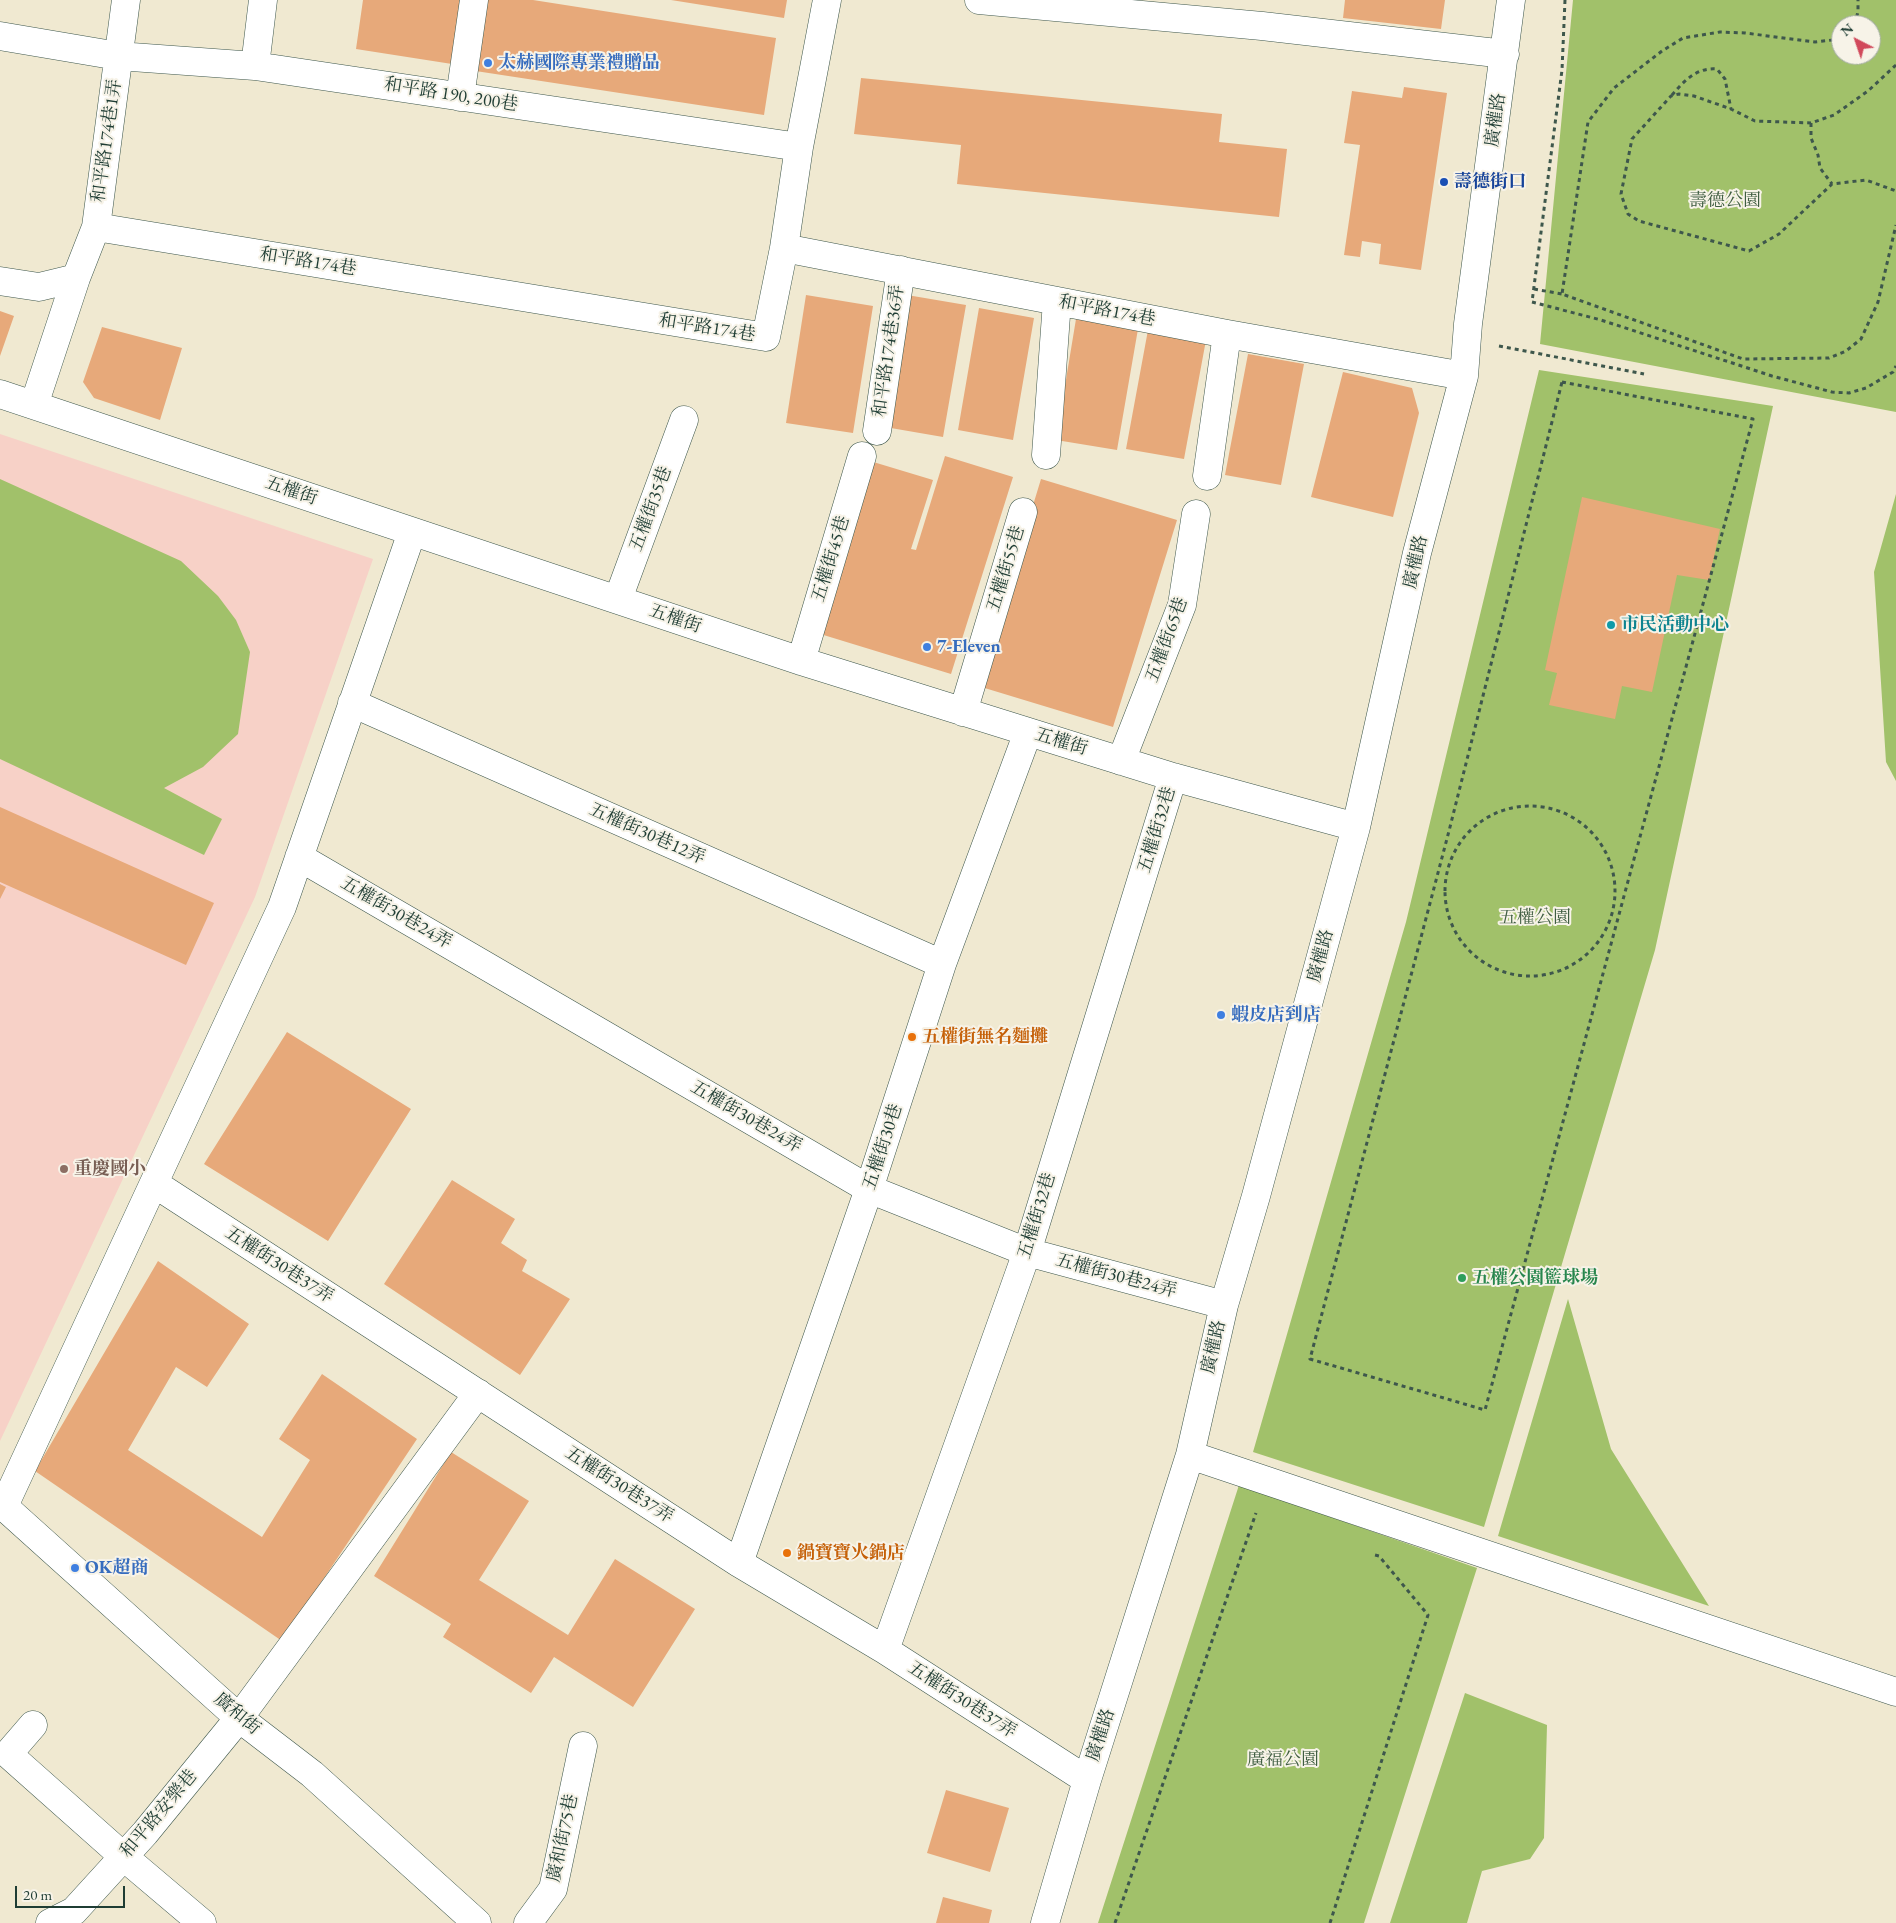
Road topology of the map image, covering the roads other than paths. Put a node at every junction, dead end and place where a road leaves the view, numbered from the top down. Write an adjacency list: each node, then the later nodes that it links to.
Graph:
1 (126, 0): 9 (street, 和平路174巷1弄)
2 (263, 0): 10 (street)
3 (474, 0): 11 (street)
4 (826, 0): 12 (street)
5 (979, 0): 8 (street)
6 (1511, 0): 8 (street, 廣權路)
7 (0, 36): 9 (street, 和平路 190, 200巷)
8 (1505, 54): 20 (street, 廣權路)
9 (118, 56): 10 (street, 和平路 190, 200巷); 13 (street, 和平路174巷1弄)
10 (255, 66): 11 (street, 和平路 190, 200巷)
11 (460, 97): 12 (street, 和平路 190, 200巷)
12 (799, 147): 14 (street)
13 (96, 227): 14 (street, 和平路174巷); 16 (street)
14 (784, 248): 15 (street, 和平路174巷)
15 (901, 270): 18 (street, 和平路174巷); 24 (street, 和平路174巷36弄)
16 (76, 278): 17 (street); 22 (street)
17 (0, 281)
18 (1057, 301): 19 (street, 和平路174巷); 25 (street)
19 (1227, 334): 20 (street, 和平路174巷); 27 (street)
20 (1464, 376): 38 (street, 廣權路)
21 (0, 394): 22 (street, 五權街)
22 (34, 405): 30 (street, 五權街)
23 (684, 420): 31 (street, 五權街35巷)
24 (878, 431)
25 (1046, 455)
26 (862, 456): 32 (street, 五權街45巷)
27 (1207, 476)
28 (1023, 512): 34 (street, 五權街55巷)
29 (1196, 514): 36 (street, 五權街65巷)
30 (412, 532): 31 (street, 五權街); 33 (street)
31 (618, 599): 32 (street, 五權街)
32 (800, 661): 34 (street, 五權街)
33 (352, 703): 39 (street); 40 (street, 五權街30巷12弄)
34 (963, 712): 35 (street, 五權街)
35 (1028, 732): 36 (street, 五權街); 40 (street, 五權街30巷)
36 (1121, 761): 37 (street, 五權街)
37 (1173, 778): 38 (street, 五權街); 43 (street, 五權街32巷)
38 (1356, 827): 44 (street, 廣權路)
39 (299, 857): 41 (street); 42 (street, 五權街30巷24弄)
40 (942, 964): 42 (street, 五權街30巷)
41 (155, 1184): 45 (street, 五權街30巷37弄); 47 (street)
42 (869, 1189): 43 (street, 五權街30巷24弄); 48 (street, 五權街30巷)
43 (1026, 1252): 44 (street, 五權街30巷24弄); 49 (street, 五權街32巷)
44 (1224, 1305): 46 (street, 廣權路)
45 (478, 1394): 48 (street, 五權街30巷37弄); 51 (street, 和平路安樂巷)
46 (1190, 1455): 50 (street); 54 (street, 廣權路)
47 (2, 1504): 51 (street, 廣和街)
48 (739, 1563): 49 (street, 五權街30巷37弄)
49 (886, 1650): 54 (street, 五權街30巷37弄)
50 (1896, 1692)
51 (239, 1718): 55 (street, 和平路安樂巷); 58 (street, 廣和街)
52 (33, 1726): 55 (street)
53 (583, 1746): 59 (street, 廣和街75巷)
54 (1086, 1780): 60 (street, 廣權路)
55 (124, 1857): 56 (street, 和平路安樂巷); 57 (street)
56 (50, 1923)
57 (202, 1923)
58 (477, 1923)
59 (528, 1923)
60 (1045, 1923)

